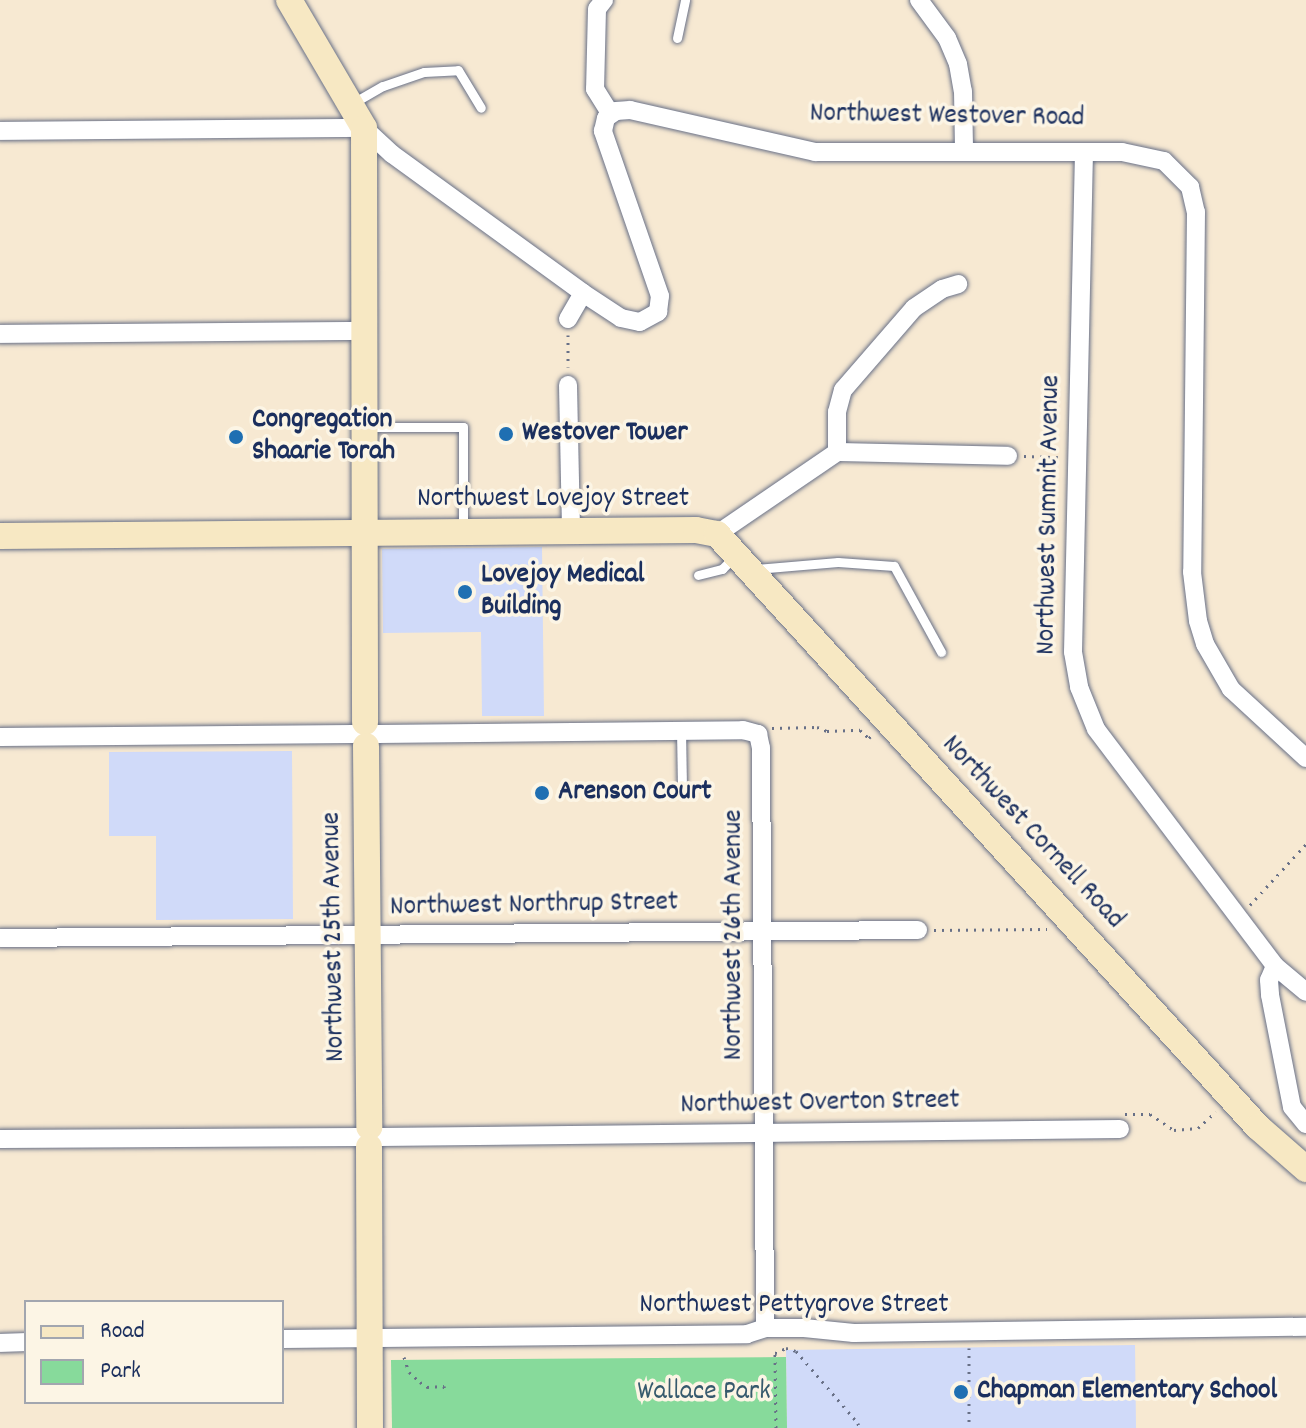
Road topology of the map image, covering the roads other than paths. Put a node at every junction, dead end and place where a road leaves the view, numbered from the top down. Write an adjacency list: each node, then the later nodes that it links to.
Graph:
1 (289, 0): 6 (main road)
2 (685, 0): 5 (lane)
3 (919, 0): 11 (street)
4 (596, 3): 8 (street)
5 (677, 38)
6 (351, 103): 7 (lane); 9 (main road)
7 (481, 108)
8 (610, 113): 11 (street, Northwest Westover Road); 14 (street)
9 (364, 128): 10 (street); 14 (street); 16 (main road, Northwest 25th Avenue)
10 (0, 131)
11 (964, 150): 12 (street, Northwest Westover Road)
12 (1084, 152): 33 (street, Northwest Westover Road); 39 (street, Northwest Summit Avenue)
13 (958, 284): 20 (street)
14 (583, 293): 15 (street)
15 (568, 319)
16 (367, 331): 17 (street); 19 (main road, Northwest 25th Avenue)
17 (0, 334)
18 (568, 385): 24 (street)
19 (367, 427): 22 (main road, Northwest 25th Avenue); 23 (lane)
20 (837, 452): 21 (street); 25 (street, Northwest Lovejoy Street)
21 (1008, 456)
22 (365, 532): 23 (main road, Northwest Lovejoy Street); 26 (main road, Northwest Lovejoy Street); 31 (main road, Northwest 25th Avenue)
23 (463, 533): 24 (main road, Northwest Lovejoy Street)
24 (571, 533): 25 (main road, Northwest Lovejoy Street)
25 (717, 534): 27 (main road, Northwest Cornell Road)
26 (0, 536)
27 (742, 563): 28 (lane); 29 (lane); 46 (main road, Northwest Cornell Road)
28 (698, 575)
29 (941, 652)
30 (681, 730): 31 (street); 34 (lane); 36 (street, Northwest 26th Avenue)
31 (365, 734): 32 (street); 37 (main road, Northwest 25th Avenue)
32 (0, 737)
33 (1306, 758)
34 (682, 786)
35 (918, 930): 36 (street, Northwest Northrup Street)
36 (763, 931): 37 (street, Northwest Northrup Street); 43 (street, Northwest 26th Avenue)
37 (366, 935): 38 (street, Northwest Northrup Street); 44 (main road, Northwest 25th Avenue)
38 (0, 938)
39 (1275, 966): 40 (street, Northwest Summit Avenue); 41 (street)
40 (1306, 992)
41 (1306, 1124)
42 (1120, 1129): 43 (street, Northwest Overton Street)
43 (764, 1133): 44 (street, Northwest Overton Street); 48 (street, Northwest 26th Avenue)
44 (369, 1137): 45 (street, Northwest Overton Street); 49 (main road, Northwest 25th Avenue)
45 (0, 1139)
46 (1305, 1166)
47 (1306, 1327): 48 (street, Northwest Pettygrove Street)
48 (765, 1328): 49 (street, Northwest Pettygrove Street)
49 (369, 1337): 50 (street, Northwest Pettygrove Street); 53 (main road, Northwest 25th Avenue)
50 (284, 1339)
51 (24, 1342): 52 (street)
52 (0, 1343)
53 (370, 1428)

